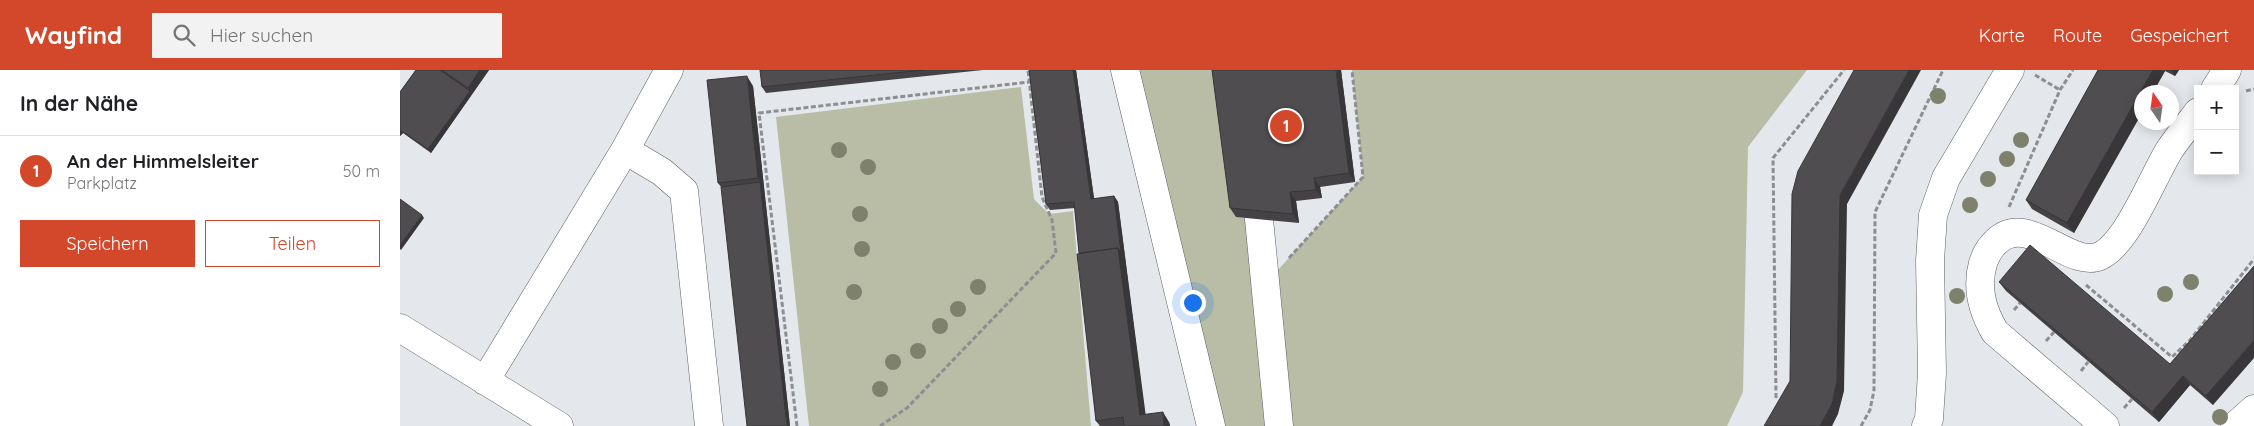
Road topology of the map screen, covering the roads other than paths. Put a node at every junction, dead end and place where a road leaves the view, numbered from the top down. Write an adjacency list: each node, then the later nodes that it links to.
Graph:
1 (669, 70): 7 (street)
2 (1125, 70): 14 (street)
3 (2010, 70): 16 (street)
4 (2227, 70): 5 (street)
5 (2218, 85)
6 (2194, 117): 17 (street)
7 (626, 150): 10 (street); 13 (street)
8 (1259, 219): 15 (street)
9 (400, 328): 10 (street)
10 (485, 381): 12 (street)
11 (2254, 409): 18 (street)
12 (559, 426)
13 (709, 426)
14 (1212, 426)
15 (1279, 426)
16 (1926, 426)
17 (2105, 426)
18 (2235, 426)

